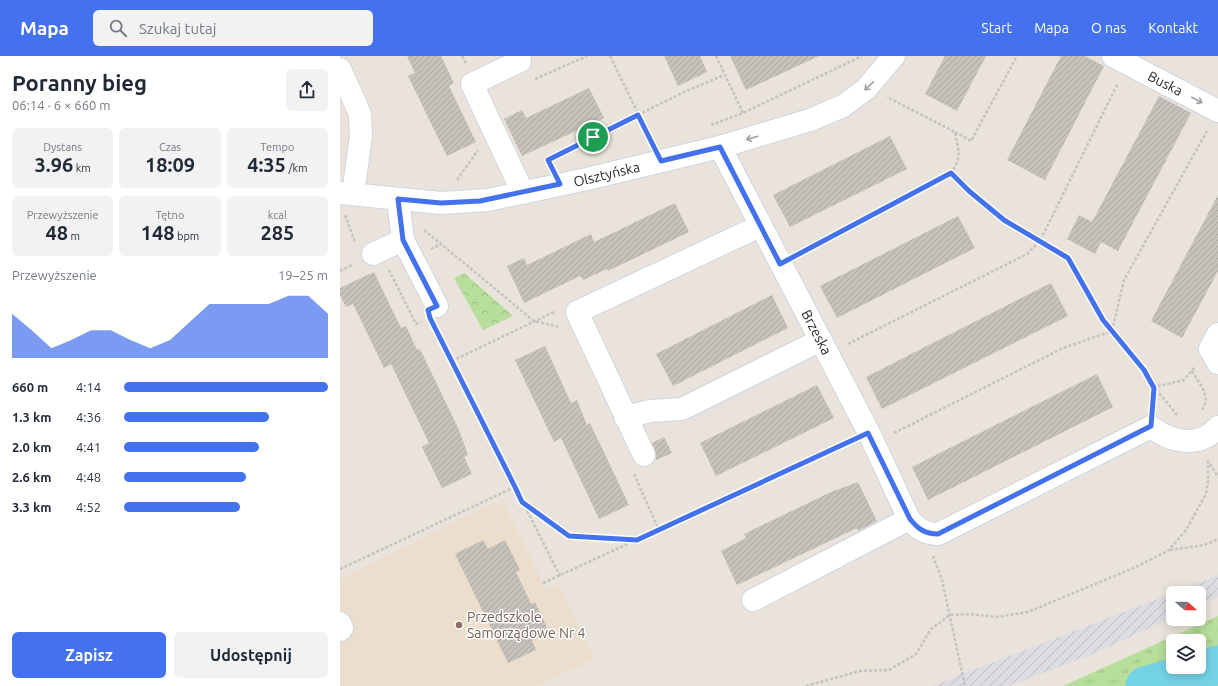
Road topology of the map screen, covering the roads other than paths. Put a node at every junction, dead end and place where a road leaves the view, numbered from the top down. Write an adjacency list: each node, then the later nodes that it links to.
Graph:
1 (894, 56): 6 (street, Olsztyńska, one-way to 6)
2 (1120, 60): 5 (street, Buska, one-way to 5)
3 (520, 61): 7 (street)
4 (340, 69): 8 (street)
5 (1214, 118)
6 (720, 147): 7 (street, Olsztyńska); 10 (street, Brzeska)
7 (523, 192): 9 (street, Olsztyńska)
8 (345, 199): 9 (street, Olsztyńska)
9 (398, 199): 11 (street)
10 (760, 226): 14 (street, Brzeska); 15 (street)
11 (403, 240): 12 (street); 13 (street)
12 (370, 250)
13 (434, 312)
14 (824, 347): 15 (street); 18 (street, Brzeska)
15 (625, 417): 17 (street)
16 (1211, 432): 18 (street)
17 (644, 455)
18 (916, 525): 19 (street)
19 (753, 600)
20 (340, 623): 21 (street)
21 (340, 630)

